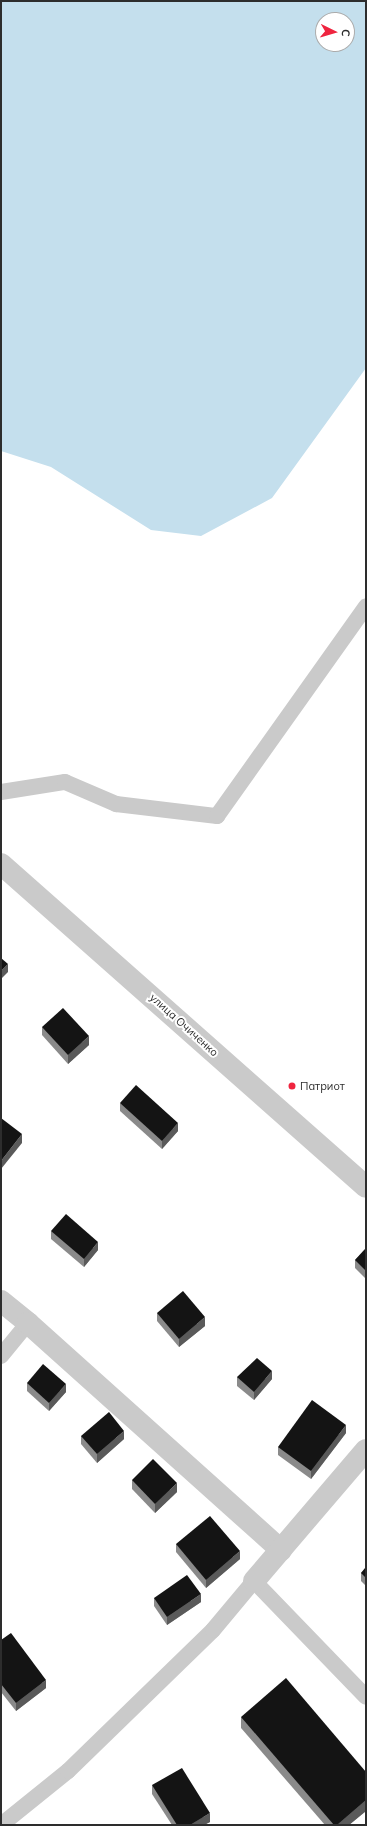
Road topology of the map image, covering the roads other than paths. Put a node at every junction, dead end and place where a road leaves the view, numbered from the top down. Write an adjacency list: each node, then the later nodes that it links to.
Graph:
1 (366, 606): 2 (lane)
2 (1, 792)
3 (1, 864): 4 (street, улица Очиченко)
4 (366, 1187)
5 (1, 1301): 6 (street)
6 (28, 1323): 7 (lane); 9 (street)
7 (1, 1356)
8 (366, 1450): 9 (street)
9 (281, 1550): 10 (street)
10 (254, 1581): 11 (lane); 12 (lane)
11 (366, 1697)
12 (1, 1825)

